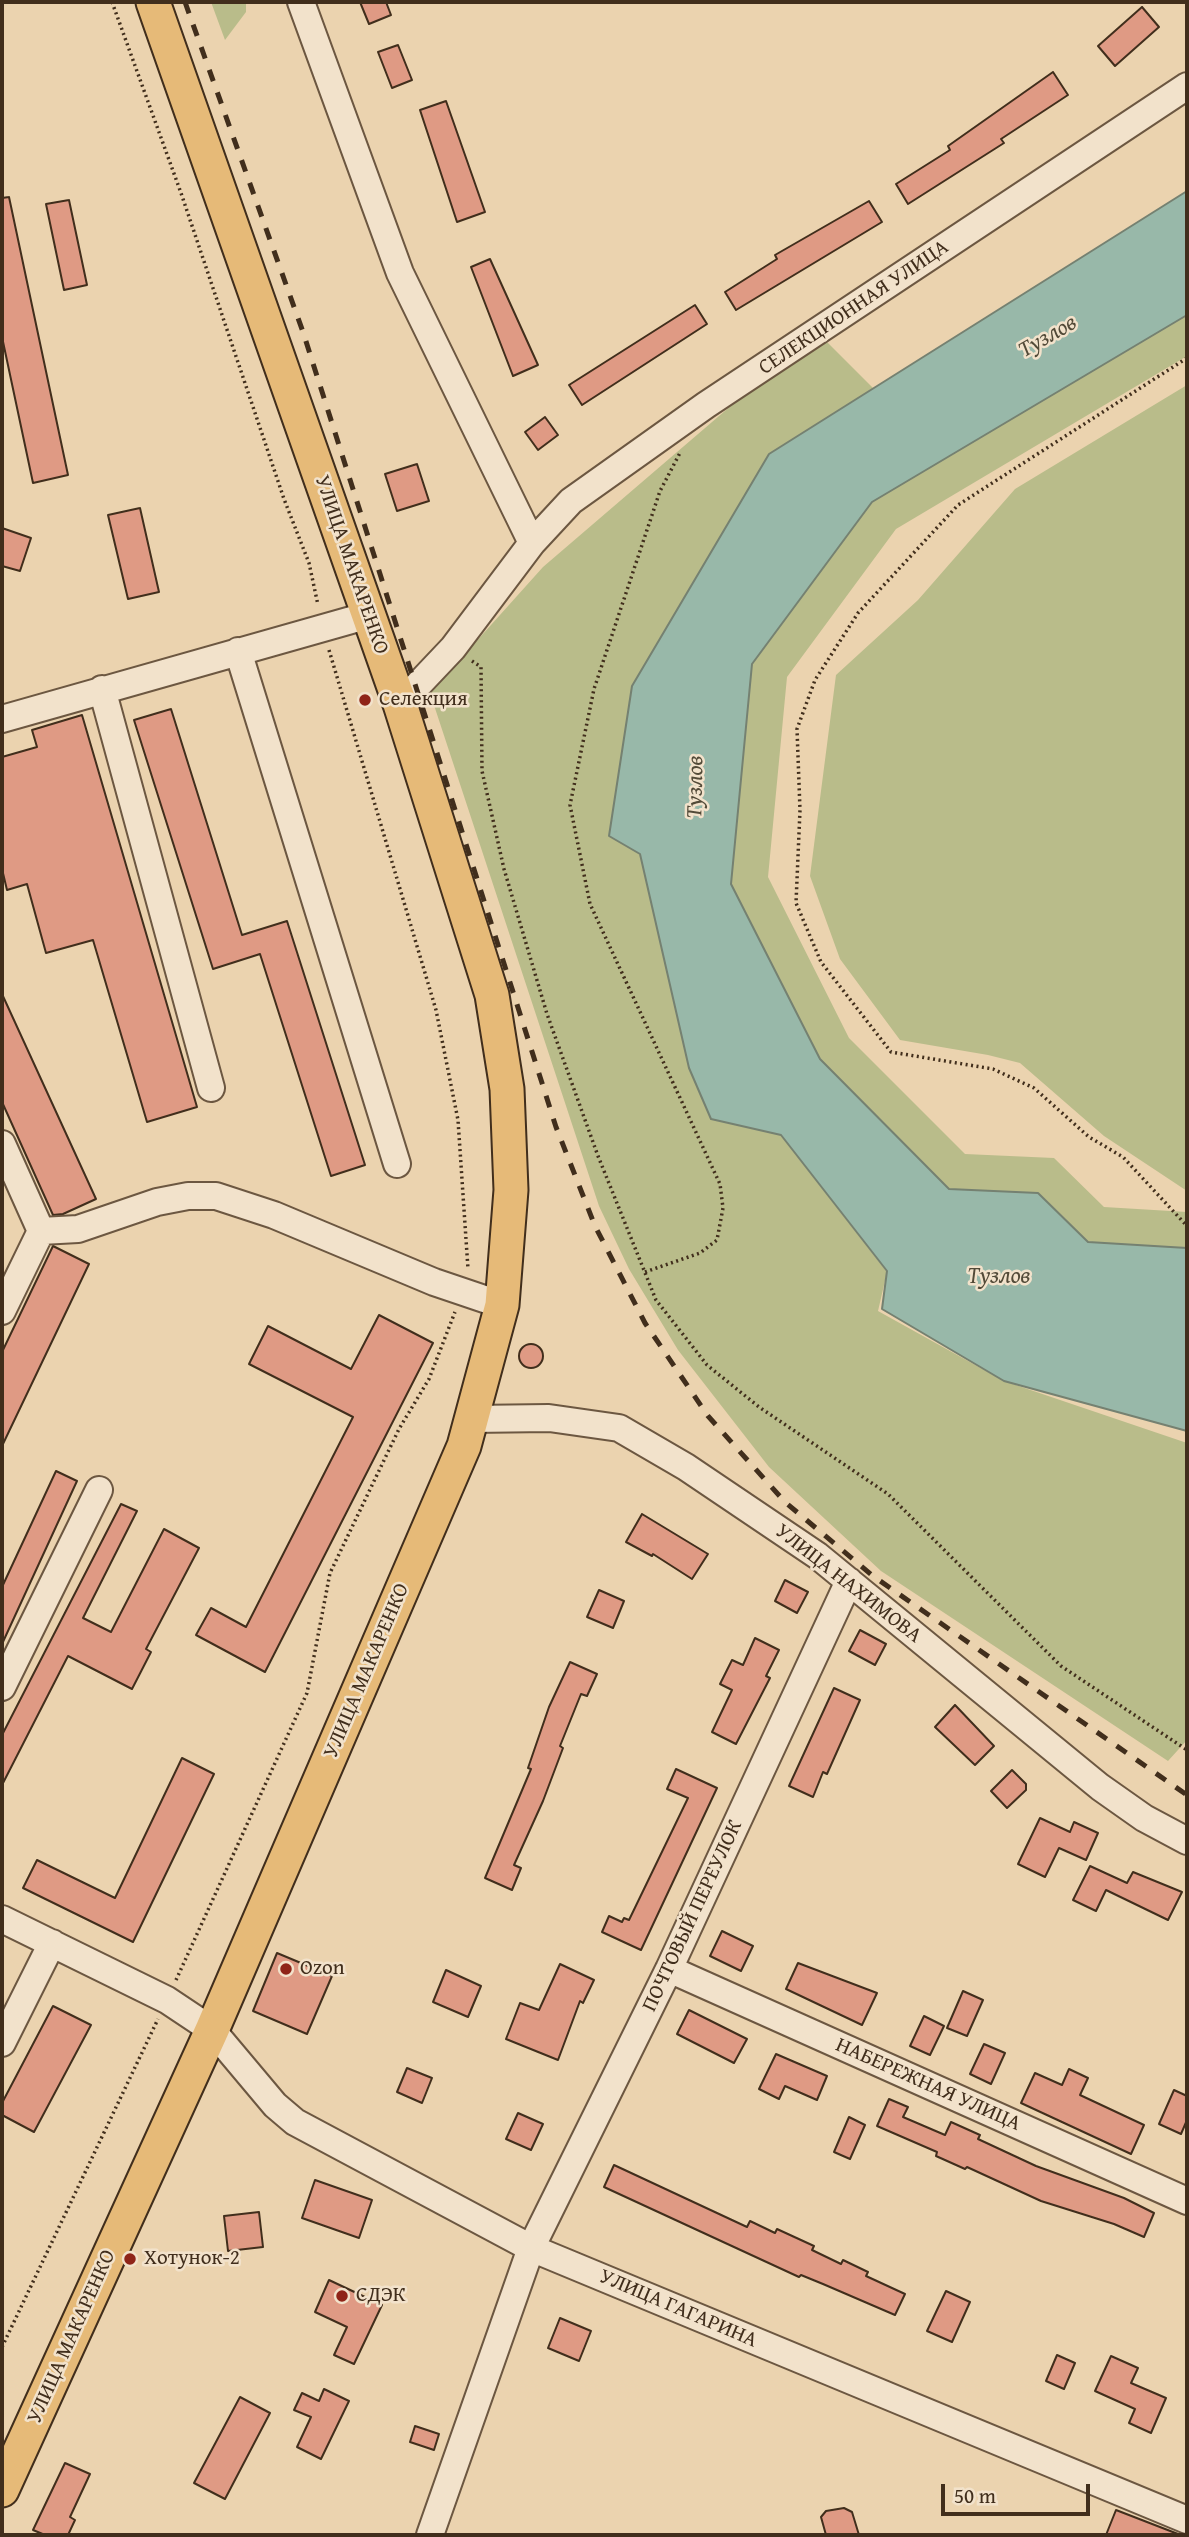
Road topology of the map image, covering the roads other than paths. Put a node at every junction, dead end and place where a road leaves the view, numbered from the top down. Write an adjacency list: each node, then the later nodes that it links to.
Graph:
1 (153, 2): 5 (main road, УЛИЦА МАКАРЕНКО)
2 (301, 2): 4 (street)
3 (1187, 86): 4 (street, СЕЛЕКЦИОННАЯ УЛИЦА)
4 (532, 543): 8 (street, СЕЛЕКЦИОННАЯ УЛИЦА)
5 (369, 615): 6 (street); 8 (main road, УЛИЦА МАКАРЕНКО)
6 (238, 651): 7 (street); 12 (street)
7 (102, 689): 9 (street); 10 (street)
8 (400, 704): 14 (main road, УЛИЦА МАКАРЕНКО)
9 (2, 719)
10 (211, 1088)
11 (2, 1144): 13 (street)
12 (397, 1164)
13 (41, 1231): 14 (street); 15 (street)
14 (502, 1305): 16 (main road, УЛИЦА МАКАРЕНКО)
15 (2, 1311)
16 (471, 1419): 18 (street, УЛИЦА НАХИМОВА); 24 (main road, УЛИЦА МАКАРЕНКО)
17 (99, 1490): 19 (street)
18 (849, 1581): 20 (street, УЛИЦА НАХИМОВА); 23 (street, ПОЧТОВЫЙ ПЕРЕУЛОК)
19 (2, 1687)
20 (1187, 1841)
21 (2, 1919): 22 (street)
22 (52, 1943): 24 (street); 25 (street)
23 (670, 1969): 26 (street, НАБЕРЕЖНАЯ УЛИЦА); 27 (street, ПОЧТОВЫЙ ПЕРЕУЛОК)
24 (212, 2030): 27 (street, УЛИЦА ГАГАРИНА); 28 (main road, УЛИЦА МАКАРЕНКО)
25 (2, 2043)
26 (1187, 2201)
27 (531, 2248): 29 (street, УЛИЦА ГАГАРИНА); 30 (street, ПОЧТОВЫЙ ПЕРЕУЛОК)
28 (2, 2490)
29 (1187, 2520)
30 (430, 2535)

